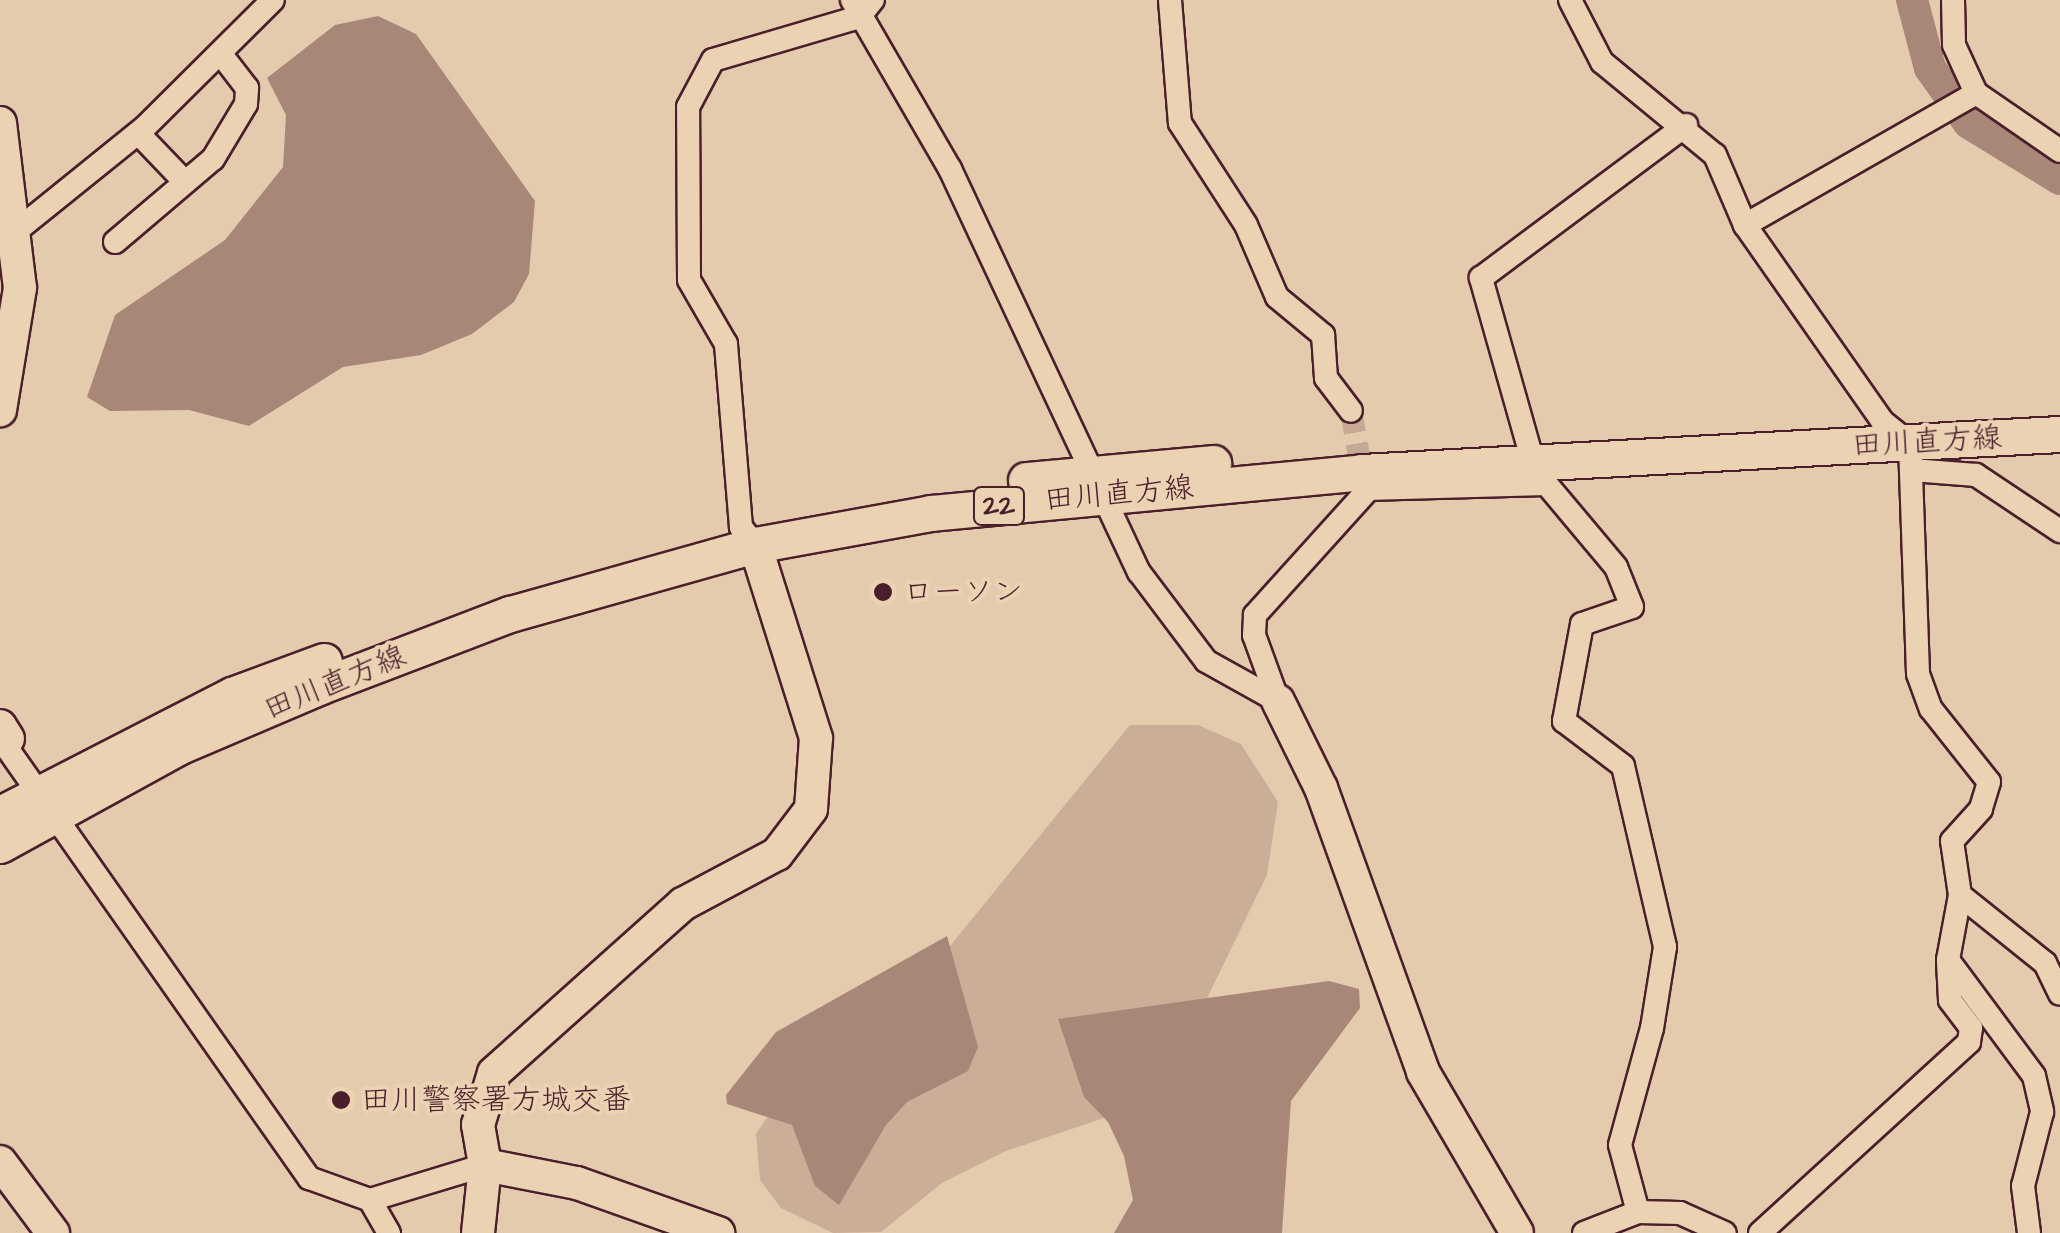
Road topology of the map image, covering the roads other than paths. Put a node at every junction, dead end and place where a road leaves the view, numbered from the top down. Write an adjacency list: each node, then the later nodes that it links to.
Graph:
1 (273, 0): 6 (street)
2 (1170, 0): 18 (street)
3 (1570, 0): 9 (street)
4 (1954, 0): 7 (street)
5 (861, 6): 25 (street); 27 (street)
6 (220, 53): 10 (street); 12 (street)
7 (1973, 95): 11 (street); 13 (street)
8 (0, 123): 14 (street)
9 (1686, 126): 13 (street); 23 (street)
10 (138, 133): 12 (street); 14 (street)
11 (2060, 151)
12 (185, 182): 15 (street)
13 (1746, 226): 20 (street)
14 (16, 232): 16 (street)
15 (114, 242)
16 (5, 356): 17 (street)
17 (0, 410)
18 (1351, 411)
19 (2060, 414): 20 (main road, 田川直方線 / 22)
20 (1882, 421): 22 (street); 23 (main road, 田川直方線 / 22)
21 (2060, 434): 22 (main road, 田川直方線 / 22)
22 (1911, 457): 23 (main road, 田川直方線 / 22); 26 (street); 33 (street)
23 (1535, 467): 24 (main road, 田川直方線 / 22); 25 (main road, 田川直方線 / 22); 39 (street)
24 (1366, 480): 25 (main road, 田川直方線 / 22); 28 (street)
25 (1096, 483): 27 (main road, 田川直方線 / 22); 28 (street)
26 (2060, 531)
27 (748, 536): 30 (main road, 田川直方線 / 22); 37 (street)
28 (1278, 701): 44 (street)
29 (3, 734): 30 (street)
30 (46, 801): 31 (main road, 田川直方線 / 22); 32 (main road, 田川直方線 / 22); 38 (street)
31 (0, 814)
32 (0, 845)
33 (1960, 894): 34 (street); 35 (street)
34 (1948, 960): 47 (street); 48 (street)
35 (2060, 994)
36 (0, 1162): 40 (street)
37 (485, 1165): 38 (street); 42 (street); 43 (street)
38 (370, 1200): 41 (street)
39 (1638, 1212): 45 (street); 46 (street)
40 (53, 1233)
41 (390, 1233)
42 (478, 1233)
43 (718, 1233)
44 (1517, 1233)
45 (1584, 1233)
46 (1725, 1233)
47 (1760, 1233)
48 (2030, 1233)

